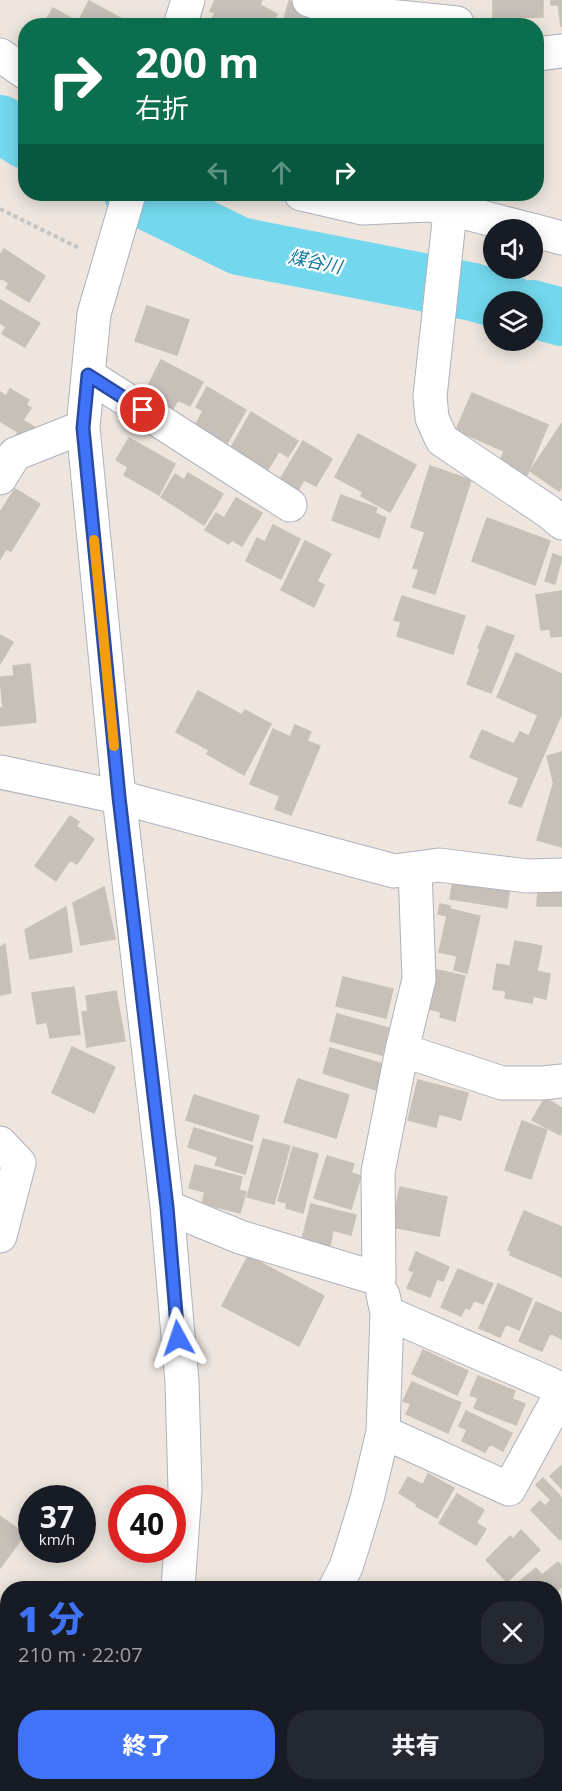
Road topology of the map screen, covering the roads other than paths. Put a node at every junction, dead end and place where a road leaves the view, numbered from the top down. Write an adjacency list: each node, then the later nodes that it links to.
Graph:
1 (188, 0): 4 (street)
2 (309, 0): 3 (street)
3 (457, 16)
4 (182, 18)
5 (562, 51): 6 (street)
6 (544, 53)
7 (0, 55): 8 (street)
8 (18, 67)
9 (127, 201): 15 (street)
10 (332, 201): 11 (street)
11 (450, 212): 12 (street); 19 (street)
12 (483, 219)
13 (543, 233): 14 (street)
14 (562, 238)
15 (88, 375): 16 (street); 18 (street)
16 (83, 428): 17 (street); 21 (street)
17 (0, 478)
18 (290, 505)
19 (562, 523)
20 (0, 772): 21 (street)
21 (119, 797): 22 (street); 27 (street)
22 (415, 868): 23 (street); 24 (street)
23 (562, 875)
24 (402, 1050): 25 (street); 29 (street)
25 (562, 1081)
26 (0, 1143): 28 (street)
27 (167, 1207): 29 (street); 33 (street)
28 (0, 1236)
29 (379, 1279): 30 (street)
30 (387, 1313): 31 (street); 32 (street)
31 (562, 1390): 32 (street)
32 (383, 1432): 34 (street)
33 (178, 1581)
34 (339, 1581)

